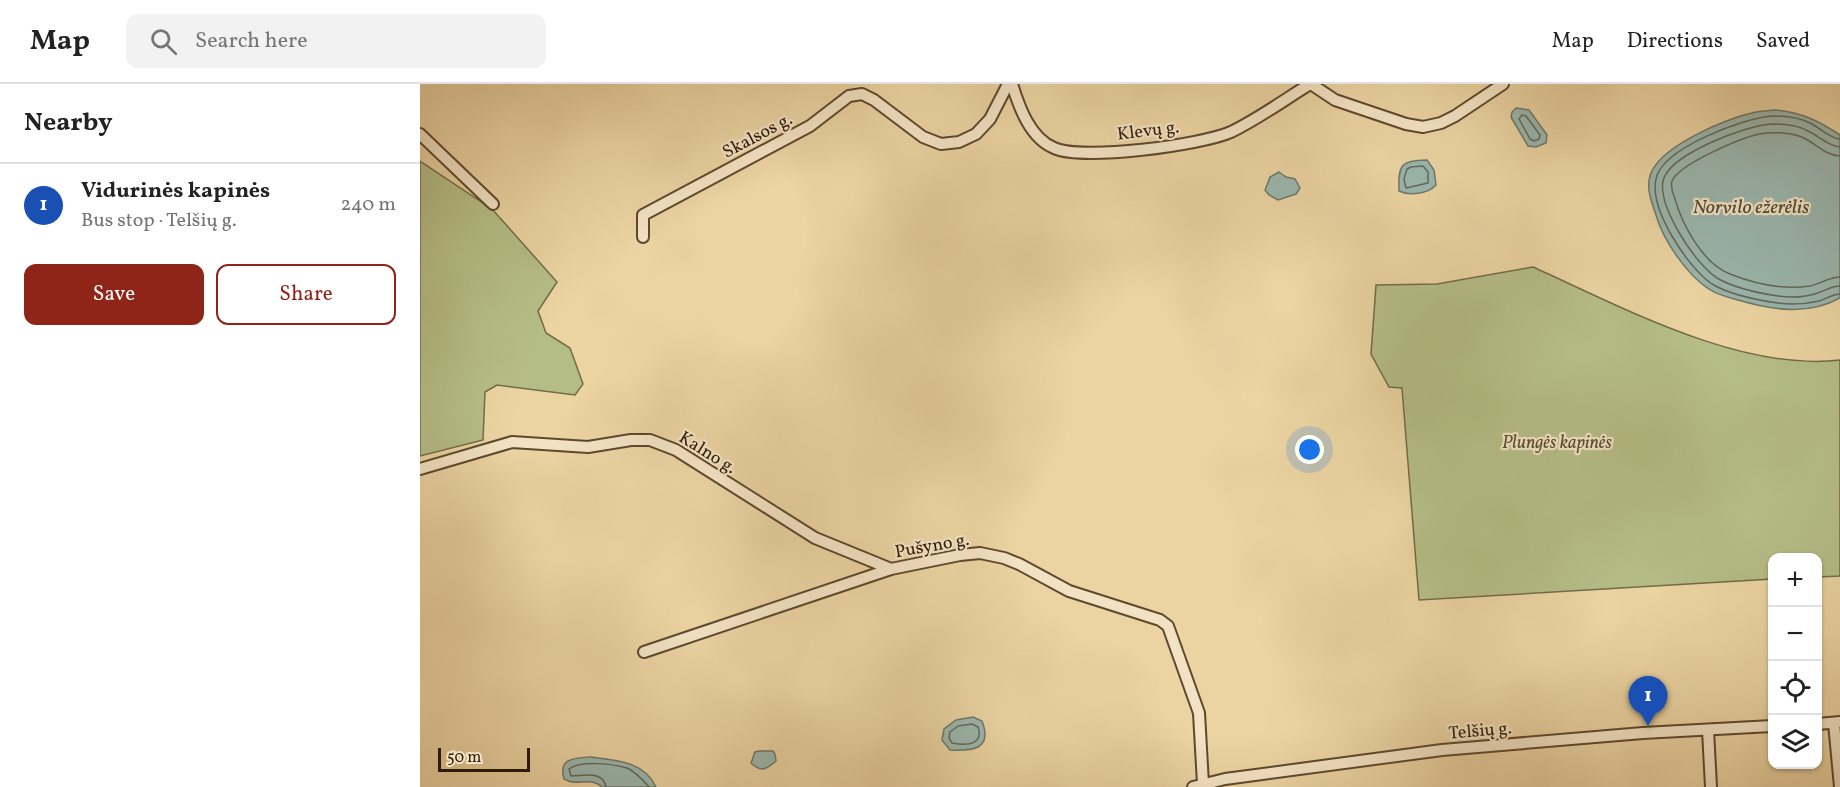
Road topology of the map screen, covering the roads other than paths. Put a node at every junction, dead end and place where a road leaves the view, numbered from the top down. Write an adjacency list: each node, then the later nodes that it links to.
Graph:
1 (1008, 84): 7 (street, Skalsos g.)
2 (1012, 84): 3 (street, Klevų g.)
3 (1311, 84): 4 (street)
4 (1503, 84)
5 (420, 134): 6 (street)
6 (493, 204)
7 (643, 237)
8 (420, 469): 9 (street, Kalno g.)
9 (891, 569): 10 (street, Pušyno g.); 15 (street, Pušyno g.)
10 (644, 652)
11 (1837, 722): 12 (street); 17 (street)
12 (1822, 724)
13 (1768, 726): 14 (street, Telšių g.)
14 (1708, 730): 15 (street, Telšių g.); 16 (street)
15 (1198, 786)
16 (1711, 787)
17 (1840, 787)

